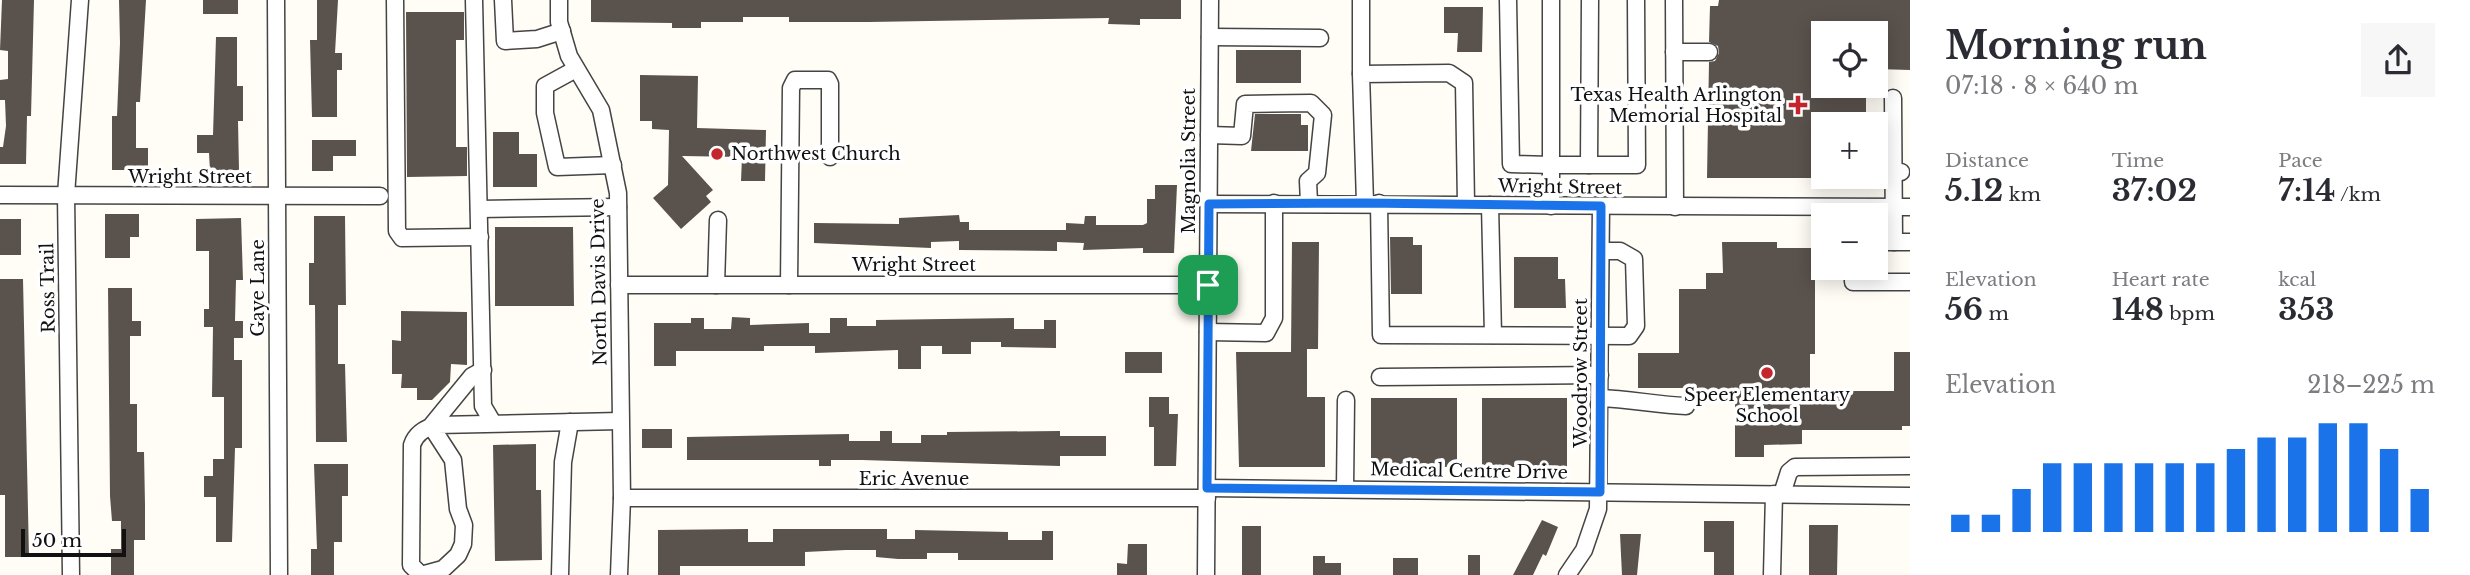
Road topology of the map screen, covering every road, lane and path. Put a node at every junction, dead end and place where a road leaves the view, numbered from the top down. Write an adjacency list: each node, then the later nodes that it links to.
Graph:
1 (80, 0): 30 (street, Ross Trail)
2 (276, 0): 32 (street, Gaye Lane)
3 (395, 0): 47 (street)
4 (474, 0): 44 (street)
5 (503, 0): 14 (street)
6 (559, 0): 14 (street, North Davis Drive)
7 (1210, 0): 15 (street, Magnolia Street)
8 (1361, 0): 20 (street)
9 (1508, 0): 25 (street)
10 (1551, 0): 25 (street)
11 (1590, 0): 26 (street)
12 (1636, 0): 26 (street)
13 (1674, 0): 17 (street)
14 (562, 31): 19 (street, North Davis Drive)
15 (1209, 37): 16 (street); 22 (street, Magnolia Street)
16 (1320, 38)
17 (1674, 52): 18 (street); 42 (street)
18 (1709, 52)
19 (576, 69): 24 (street, North Davis Drive); 24 (street)
20 (1361, 74): 35 (street); 37 (street)
21 (1894, 98): 28 (street)
22 (1209, 135): 34 (street); 36 (street, Magnolia Street)
23 (830, 157): 54 (street)
24 (613, 165): 41 (street, North Davis Drive)
25 (1550, 165): 26 (street); 39 (street)
26 (1589, 165)
27 (1888, 172): 28 (street)
28 (1897, 172): 43 (street)
29 (0, 195): 30 (street, Wright Street)
30 (66, 195): 32 (street, Wright Street); 76 (street, Ross Trail)
31 (380, 196): 32 (street, Wright Street)
32 (276, 197): 77 (street, Gaye Lane)
33 (1274, 203): 34 (street, Wright Street); 36 (street, Wright Street); 56 (street)
34 (1309, 203): 35 (street, Wright Street)
35 (1372, 203): 37 (street, Wright Street); 57 (street)
36 (1209, 204): 55 (street, Magnolia Street)
37 (1466, 204): 38 (street, Wright Street)
38 (1490, 205): 39 (street, Wright Street); 57 (street)
39 (1550, 206): 40 (street, Wright Street)
40 (1601, 206): 42 (street, Wright Street); 49 (street, Woodrow Street)
41 (618, 207): 44 (street); 52 (street, North Davis Drive)
42 (1675, 207): 45 (street, Wright Street)
43 (1902, 207): 48 (street)
44 (479, 209): 47 (street)
45 (1811, 210)
46 (718, 220): 53 (street)
47 (480, 237): 59 (street)
48 (1902, 242)
49 (1601, 251): 58 (street, Woodrow Street); 58 (street)
50 (1853, 280): 51 (street)
51 (1910, 282)
52 (619, 285): 53 (street, Wright Street); 65 (street, North Davis Drive)
53 (716, 285): 54 (street, Wright Street)
54 (789, 285): 55 (street, Wright Street)
55 (1208, 285): 56 (street, Magnolia Street)
56 (1208, 332): 72 (street, Magnolia Street)
57 (1493, 335): 58 (street)
58 (1601, 338): 60 (street, Woodrow Street)
59 (483, 370): 67 (street); 68 (street)
60 (1600, 376): 61 (street); 62 (street, Woodrow Street)
61 (1380, 377)
62 (1600, 398): 64 (street); 71 (street, Woodrow Street)
63 (1346, 400): 70 (street)
64 (1686, 406)
65 (620, 421): 66 (street); 75 (street, North Davis Drive)
66 (570, 422): 67 (street); 78 (street)
67 (493, 423): 68 (street)
68 (431, 426): 68 (street)
69 (1910, 466): 73 (street)
70 (1345, 489): 71 (street, Medical Centre Drive); 72 (street, Medical Centre Drive)
71 (1600, 492): 73 (street, Medical Centre Drive); 81 (street, Woodrow Street)
72 (1207, 493): 75 (street, Eric Avenue); 80 (street, Magnolia Street)
73 (1778, 494): 74 (street, Medical Centre Drive); 82 (street)
74 (1910, 496)
75 (622, 498): 79 (street, North Davis Drive)
76 (71, 575)
77 (279, 575)
78 (560, 575)
79 (619, 575)
80 (1206, 575)
81 (1567, 575)
82 (1772, 575)

